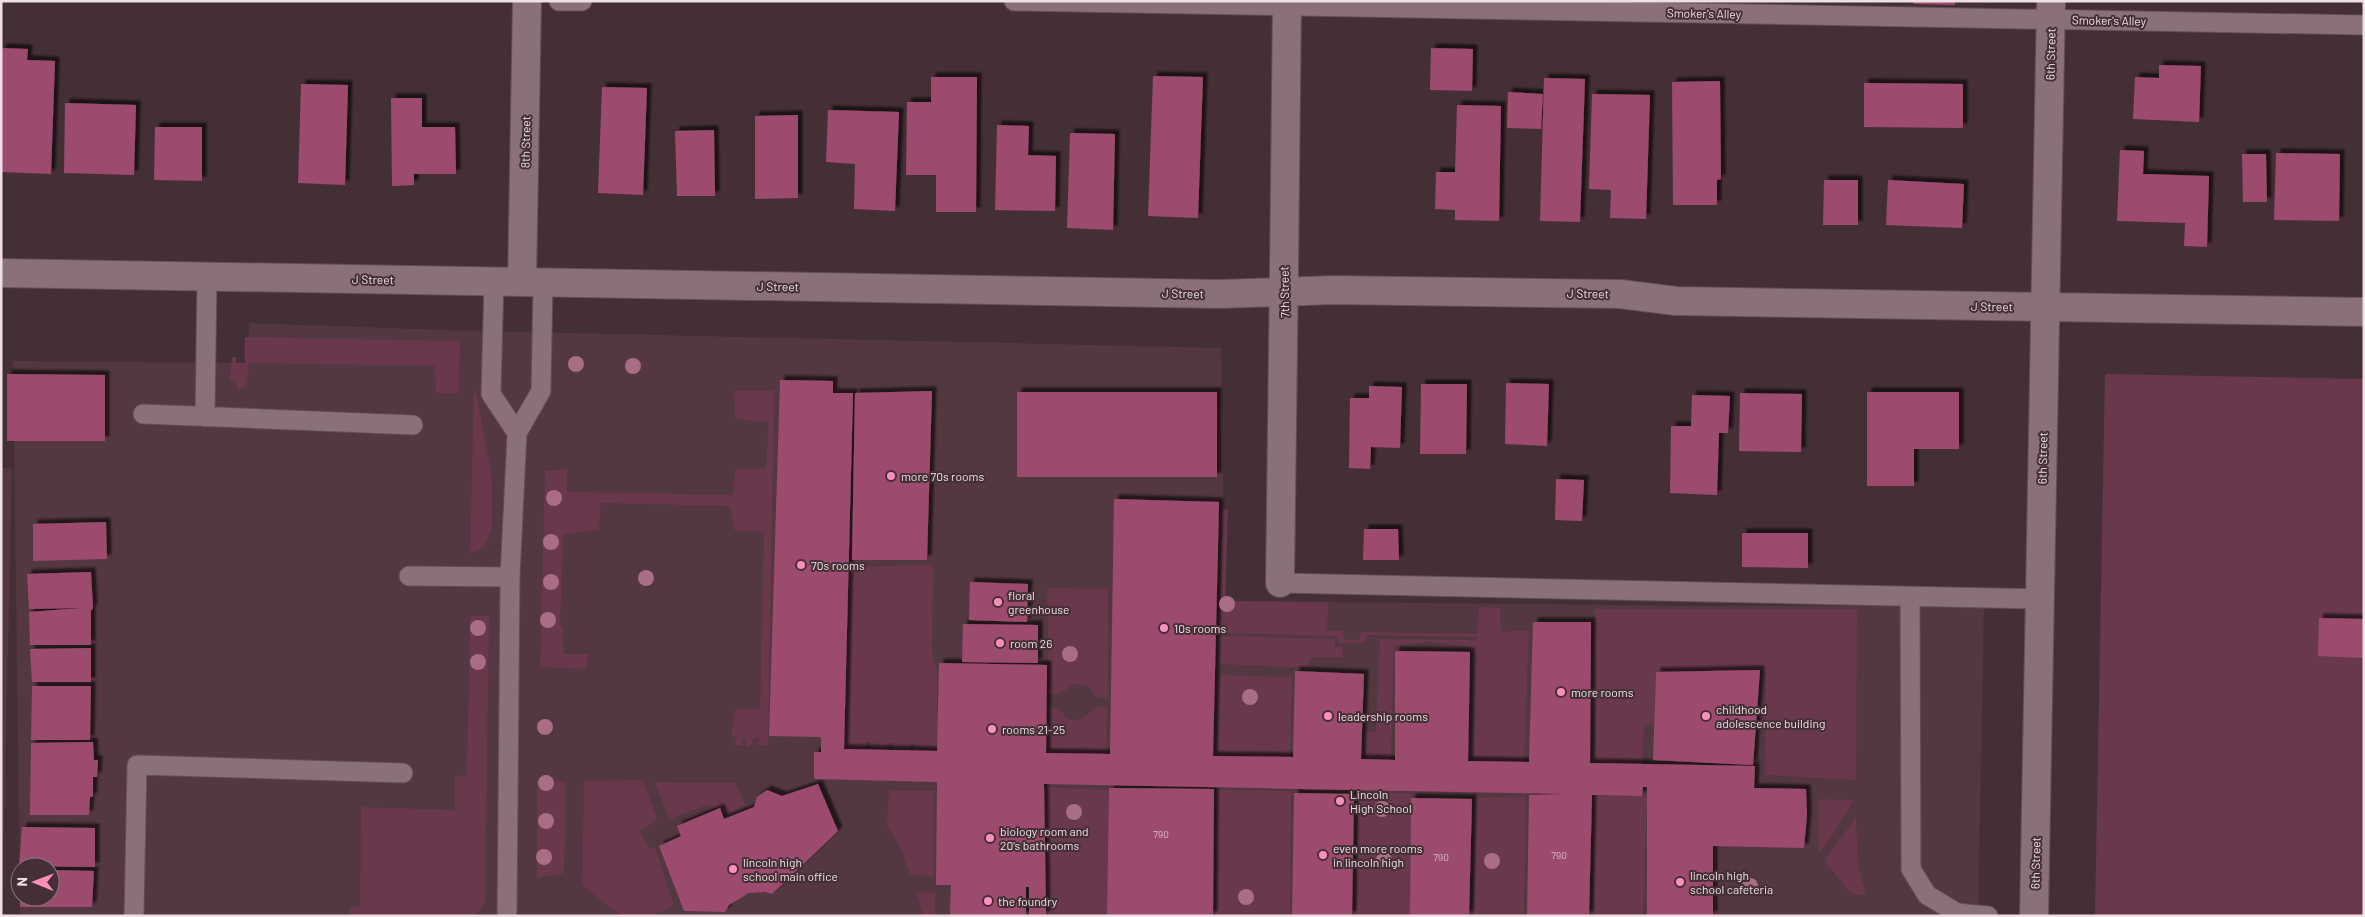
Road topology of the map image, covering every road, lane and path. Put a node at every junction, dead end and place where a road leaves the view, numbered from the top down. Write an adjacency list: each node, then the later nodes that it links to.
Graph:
1 (527, 1): 11 (street, 8th Street)
2 (559, 1): 3 (lane)
3 (582, 1)
4 (1014, 1): 5 (lane, Smoker's Alley)
5 (1287, 4): 6 (lane, Smoker's Alley); 12 (street, 7th Street)
6 (2051, 10): 7 (lane, Smoker's Alley); 13 (street, 6th Street)
7 (2364, 25)
8 (1, 273): 9 (street, J Street)
9 (208, 277): 10 (street, J Street); 16 (lane)
10 (494, 281): 11 (street, J Street); 18 (lane)
11 (533, 282): 12 (street, J Street); 18 (lane)
12 (1284, 292): 13 (street, J Street); 21 (street, 7th Street)
13 (2044, 306): 14 (street, J Street); 23 (street, 6th Street)
14 (2364, 312)
15 (143, 414): 16 (lane)
16 (205, 417): 17 (lane)
17 (413, 425)
18 (518, 434): 20 (lane)
19 (409, 576): 20 (lane)
20 (510, 576): 26 (lane)
21 (1280, 583): 22 (lane)
22 (1910, 596): 23 (lane); 27 (lane)
23 (2040, 599): 28 (street, 6th Street)
24 (404, 772): 25 (lane)
25 (134, 916)
26 (507, 916)
27 (1988, 916)
28 (2034, 916)

